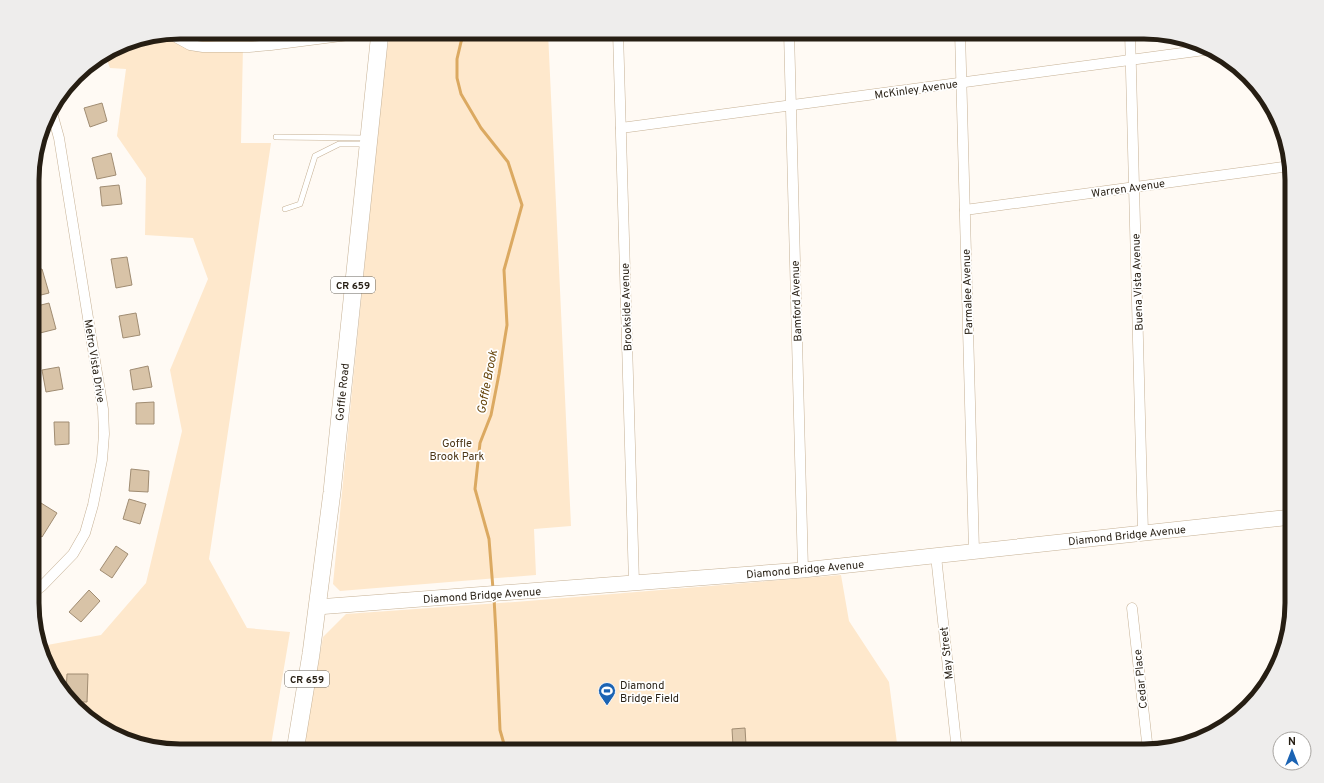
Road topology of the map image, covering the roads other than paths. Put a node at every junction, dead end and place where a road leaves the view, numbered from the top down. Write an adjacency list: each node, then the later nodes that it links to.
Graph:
1 (179, 39): 2 (street)
2 (318, 39)
3 (379, 39): 15 (main road, Goffle Road / CR 659)
4 (618, 39): 13 (street, Brookside Avenue)
5 (789, 39): 11 (street, Bamford Avenue)
6 (960, 39): 10 (street, Parmalee Avenue)
7 (1130, 39): 9 (street, Buena Vista Avenue)
8 (1199, 51): 9 (street, McKinley Avenue)
9 (1131, 60): 10 (street, McKinley Avenue); 17 (street, Buena Vista Avenue)
10 (961, 83): 11 (street, McKinley Avenue); 19 (street, Parmalee Avenue)
11 (791, 105): 13 (street, McKinley Avenue); 24 (street, Bamford Avenue)
12 (54, 119): 26 (street, Metro Vista Drive)
13 (621, 128): 25 (street, Brookside Avenue)
14 (276, 136): 15 (lane)
15 (368, 141): 18 (lane); 27 (main road, Goffle Road / CR 659)
16 (1285, 167): 17 (street, Warren Avenue)
17 (1134, 187): 19 (street, Warren Avenue); 21 (street, Buena Vista Avenue)
18 (285, 209)
19 (965, 210): 22 (street, Parmalee Avenue)
20 (1285, 518): 21 (street, Diamond Bridge Avenue)
21 (1143, 533): 22 (street, Diamond Bridge Avenue)
22 (974, 551): 23 (street, Diamond Bridge Avenue)
23 (936, 556): 24 (street, Diamond Bridge Avenue); 30 (street, May Street)
24 (803, 570): 25 (street, Diamond Bridge Avenue)
25 (634, 583): 27 (street, Diamond Bridge Avenue)
26 (39, 588)
27 (317, 607): 29 (main road, Goffle Road / CR 659)
28 (1132, 608): 31 (street, Cedar Place)
29 (296, 744)
30 (956, 744)
31 (1147, 744)

